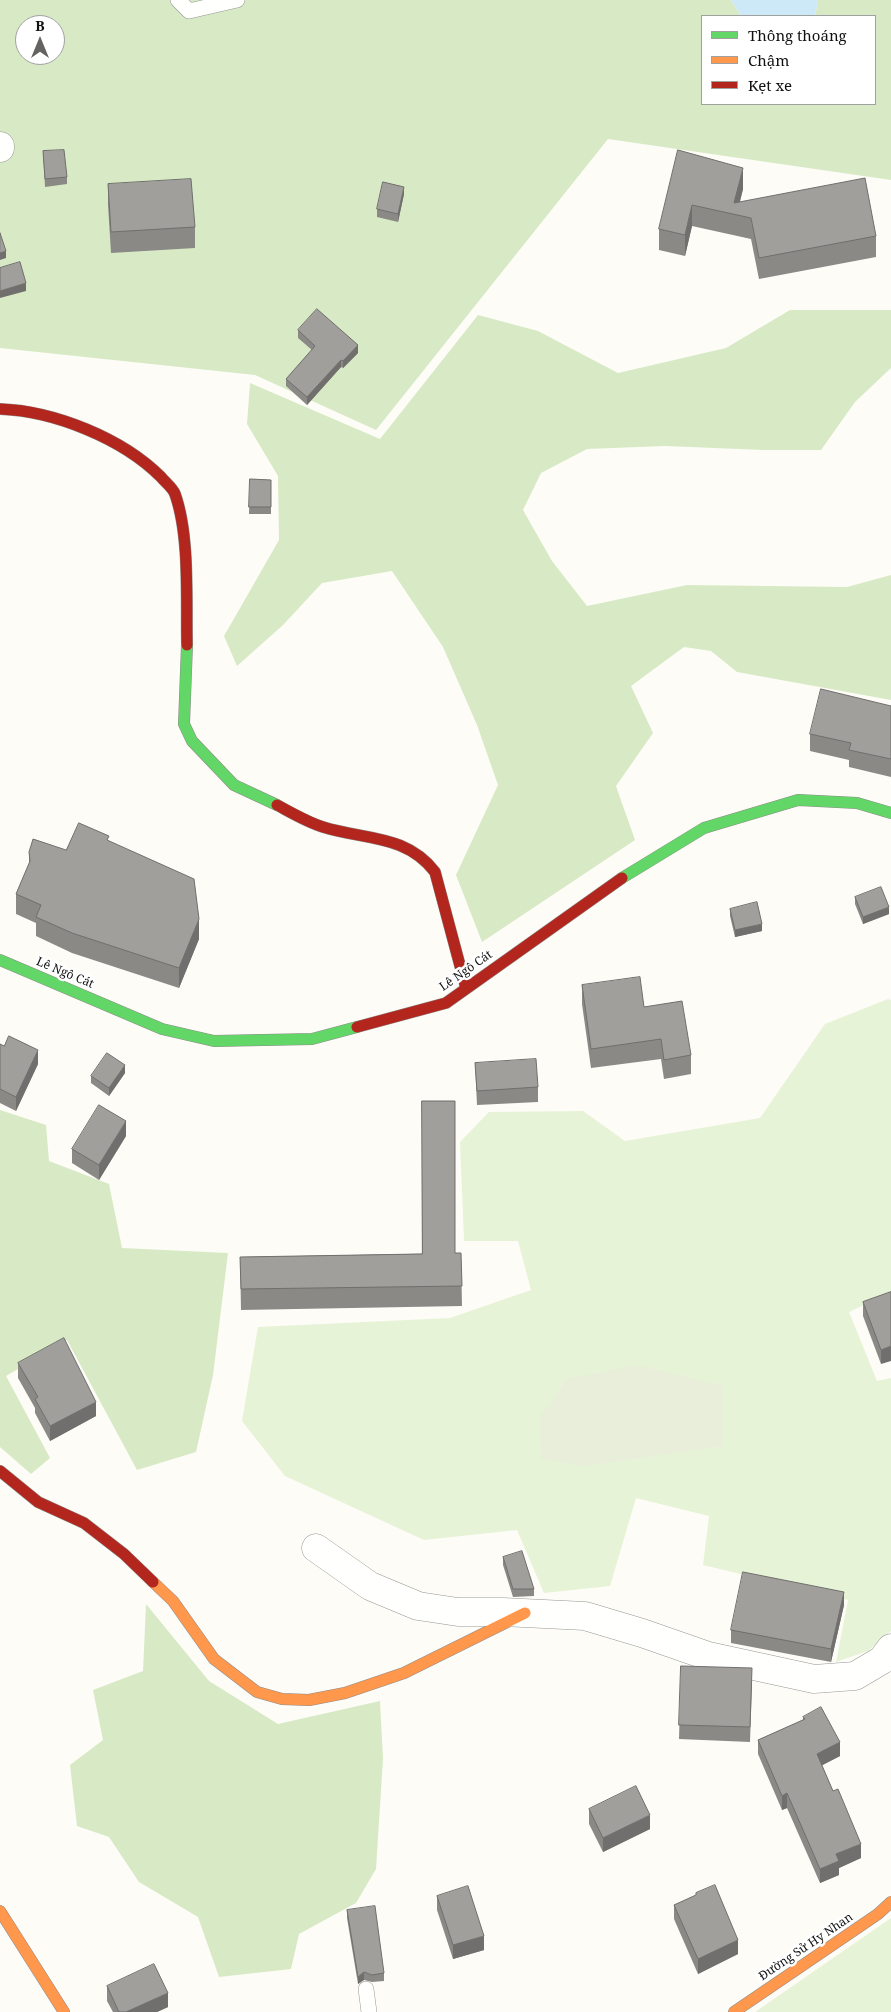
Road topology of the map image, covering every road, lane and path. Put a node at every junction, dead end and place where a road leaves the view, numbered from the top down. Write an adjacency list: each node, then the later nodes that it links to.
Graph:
1 (178, 0): 2 (lane)
2 (237, 0)
3 (0, 409): 6 (street)
4 (891, 813): 6 (street, Lê Ngô Cát)
5 (0, 960): 6 (street, Lê Ngô Cát)
6 (466, 988)
7 (0, 1471): 9 (street)
8 (316, 1548): 9 (street)
9 (524, 1613): 10 (street)
10 (891, 1648)
11 (891, 1902): 16 (street, Đường Sử Hy Nhan)
12 (0, 1911): 14 (street)
13 (366, 1989): 15 (lane)
14 (64, 2012)
15 (369, 2012)
16 (734, 2012)

